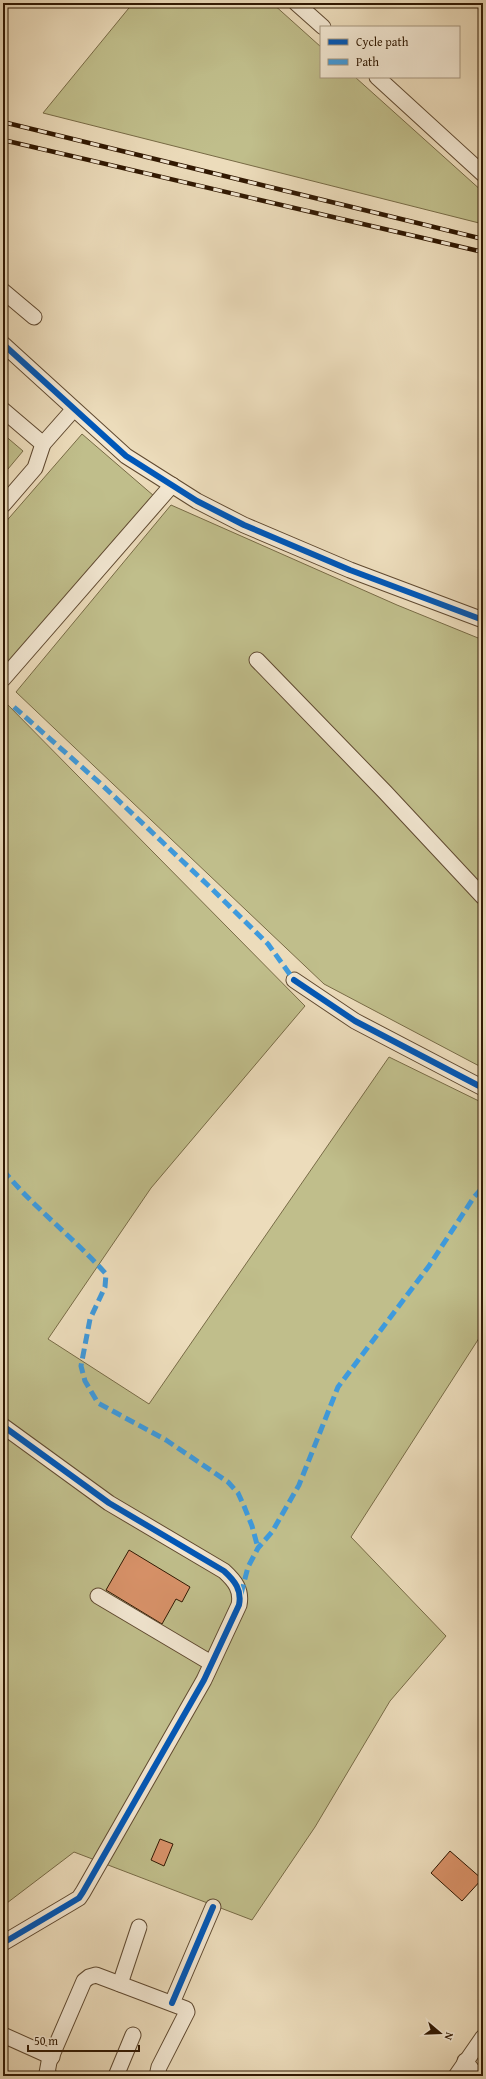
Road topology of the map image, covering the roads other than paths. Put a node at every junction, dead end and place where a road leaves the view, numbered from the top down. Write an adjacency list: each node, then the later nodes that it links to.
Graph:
1 (296, 3): 2 (street)
2 (322, 26)
3 (378, 78): 4 (street)
4 (483, 174)
5 (3, 291): 6 (street)
6 (34, 317)
7 (3, 344): 9 (street)
8 (3, 410): 10 (street)
9 (73, 410): 10 (street); 11 (street)
10 (43, 444): 12 (street)
11 (172, 485): 13 (street); 15 (street)
12 (3, 505)
13 (483, 620)
14 (257, 660): 16 (street)
15 (3, 679)
16 (483, 897)
17 (294, 980): 18 (street)
18 (483, 1088)
19 (3, 1426): 21 (street)
20 (98, 1596): 21 (street)
21 (211, 1663): 24 (street)
22 (213, 1907): 26 (street)
23 (139, 1927): 25 (street)
24 (3, 1943)
25 (120, 1984): 26 (street); 30 (street)
26 (172, 2003): 34 (street)
27 (133, 2034): 33 (street)
28 (3, 2035): 30 (street)
29 (483, 2037): 31 (street)
30 (52, 2057): 32 (street)
31 (465, 2061): 35 (street); 36 (street)
32 (50, 2076)
33 (116, 2076)
34 (157, 2076)
35 (456, 2076)
36 (477, 2076)

